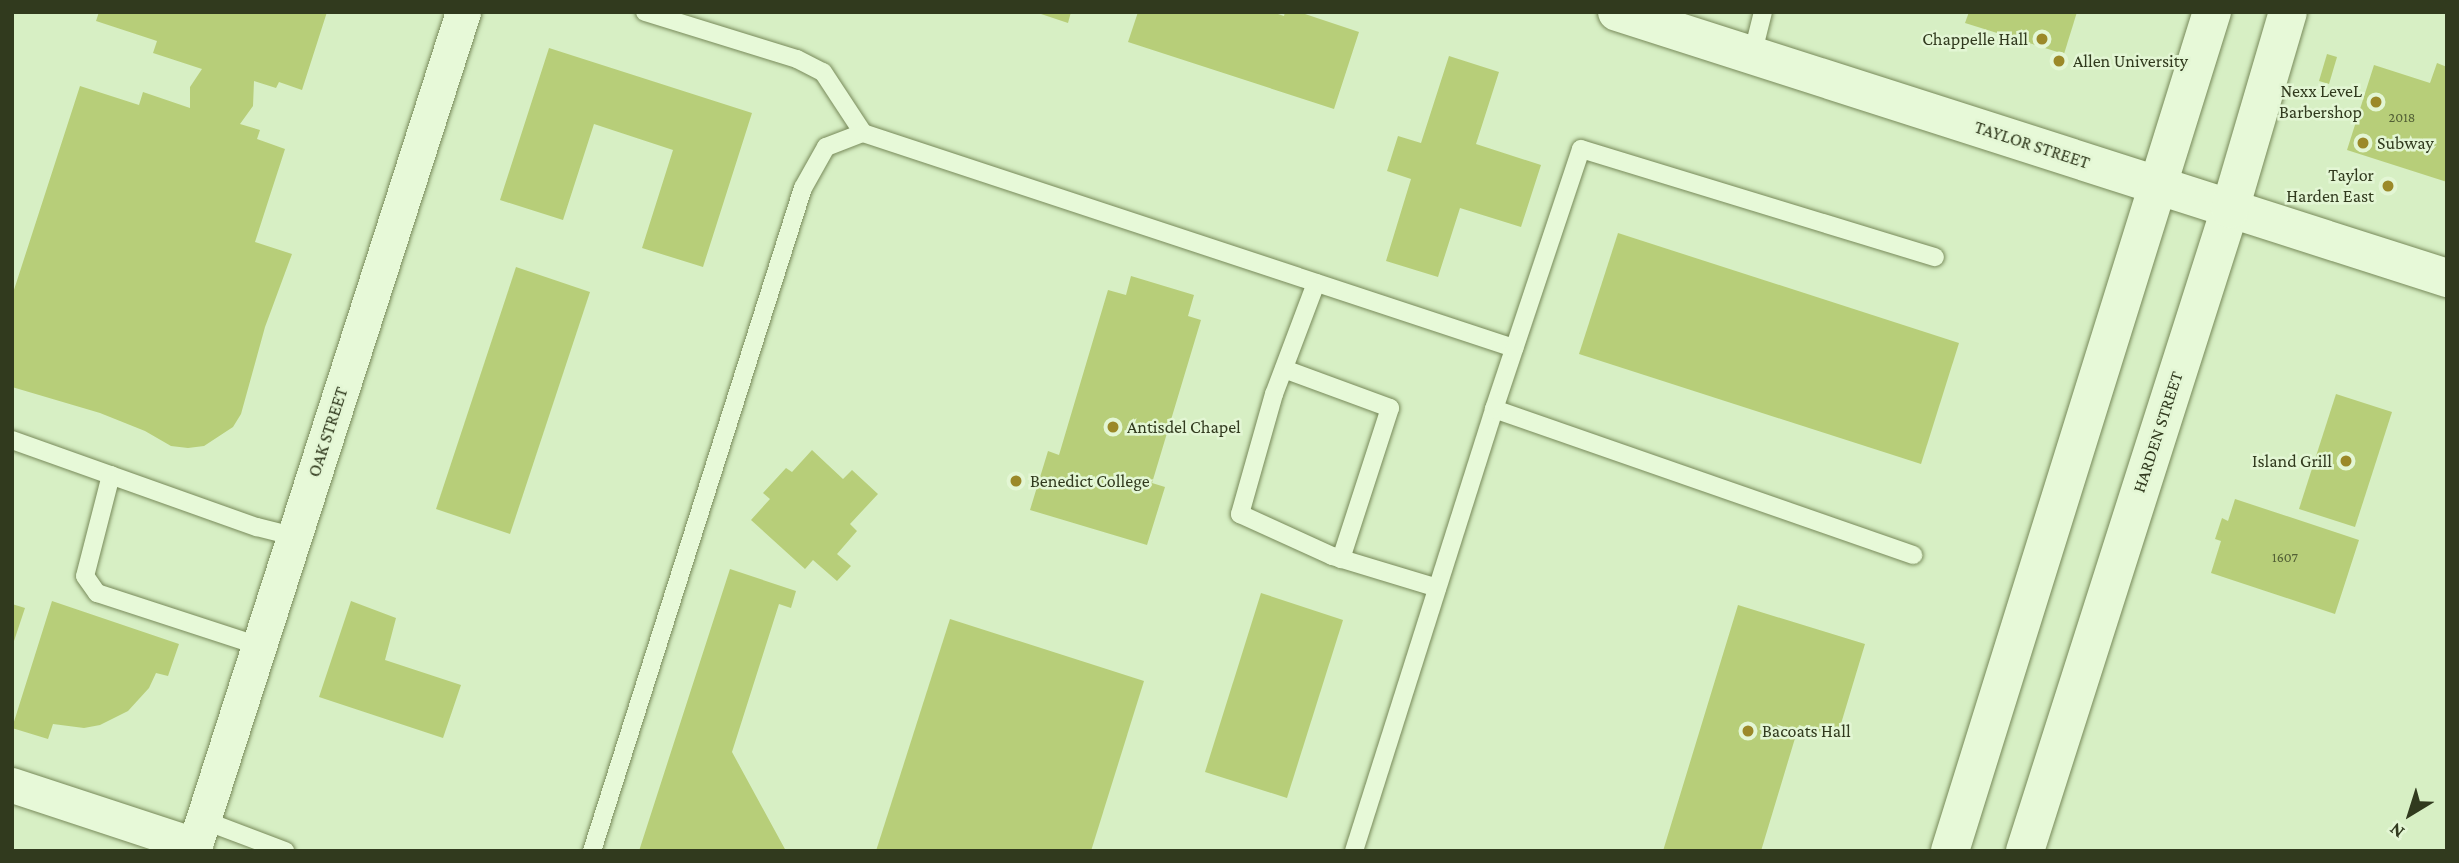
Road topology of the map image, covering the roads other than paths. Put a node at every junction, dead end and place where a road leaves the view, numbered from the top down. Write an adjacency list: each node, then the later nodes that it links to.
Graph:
1 (463, 12): 19 (street, OAK STREET)
2 (645, 12): 8 (lane)
3 (1617, 12): 7 (main road, TAYLOR STREET)
4 (1763, 12): 7 (lane)
5 (2212, 12): 9 (main road)
6 (2287, 12): 10 (main road, HARDEN STREET)
7 (1752, 55): 9 (main road, TAYLOR STREET)
8 (863, 133): 13 (lane); 27 (lane)
9 (2160, 186): 10 (main road, TAYLOR STREET); 29 (main road)
10 (2230, 209): 12 (main road, TAYLOR STREET); 30 (main road, HARDEN STREET)
11 (1935, 257): 14 (lane)
12 (2447, 278)
13 (1316, 283): 14 (lane); 15 (lane)
14 (1514, 348): 16 (lane)
15 (1284, 369): 21 (lane); 21 (lane)
16 (1494, 409): 20 (lane); 22 (lane)
17 (12, 440): 18 (lane)
18 (111, 475): 19 (lane); 23 (lane)
19 (294, 536): 23 (street, OAK STREET)
20 (1913, 555)
21 (1341, 559): 22 (lane)
22 (1437, 588): 28 (lane)
23 (259, 646): 25 (street, OAK STREET)
24 (12, 785): 25 (street)
25 (200, 842): 26 (lane)
26 (285, 851)
27 (592, 851)
28 (1354, 851)
29 (1950, 851)
30 (2025, 851)

